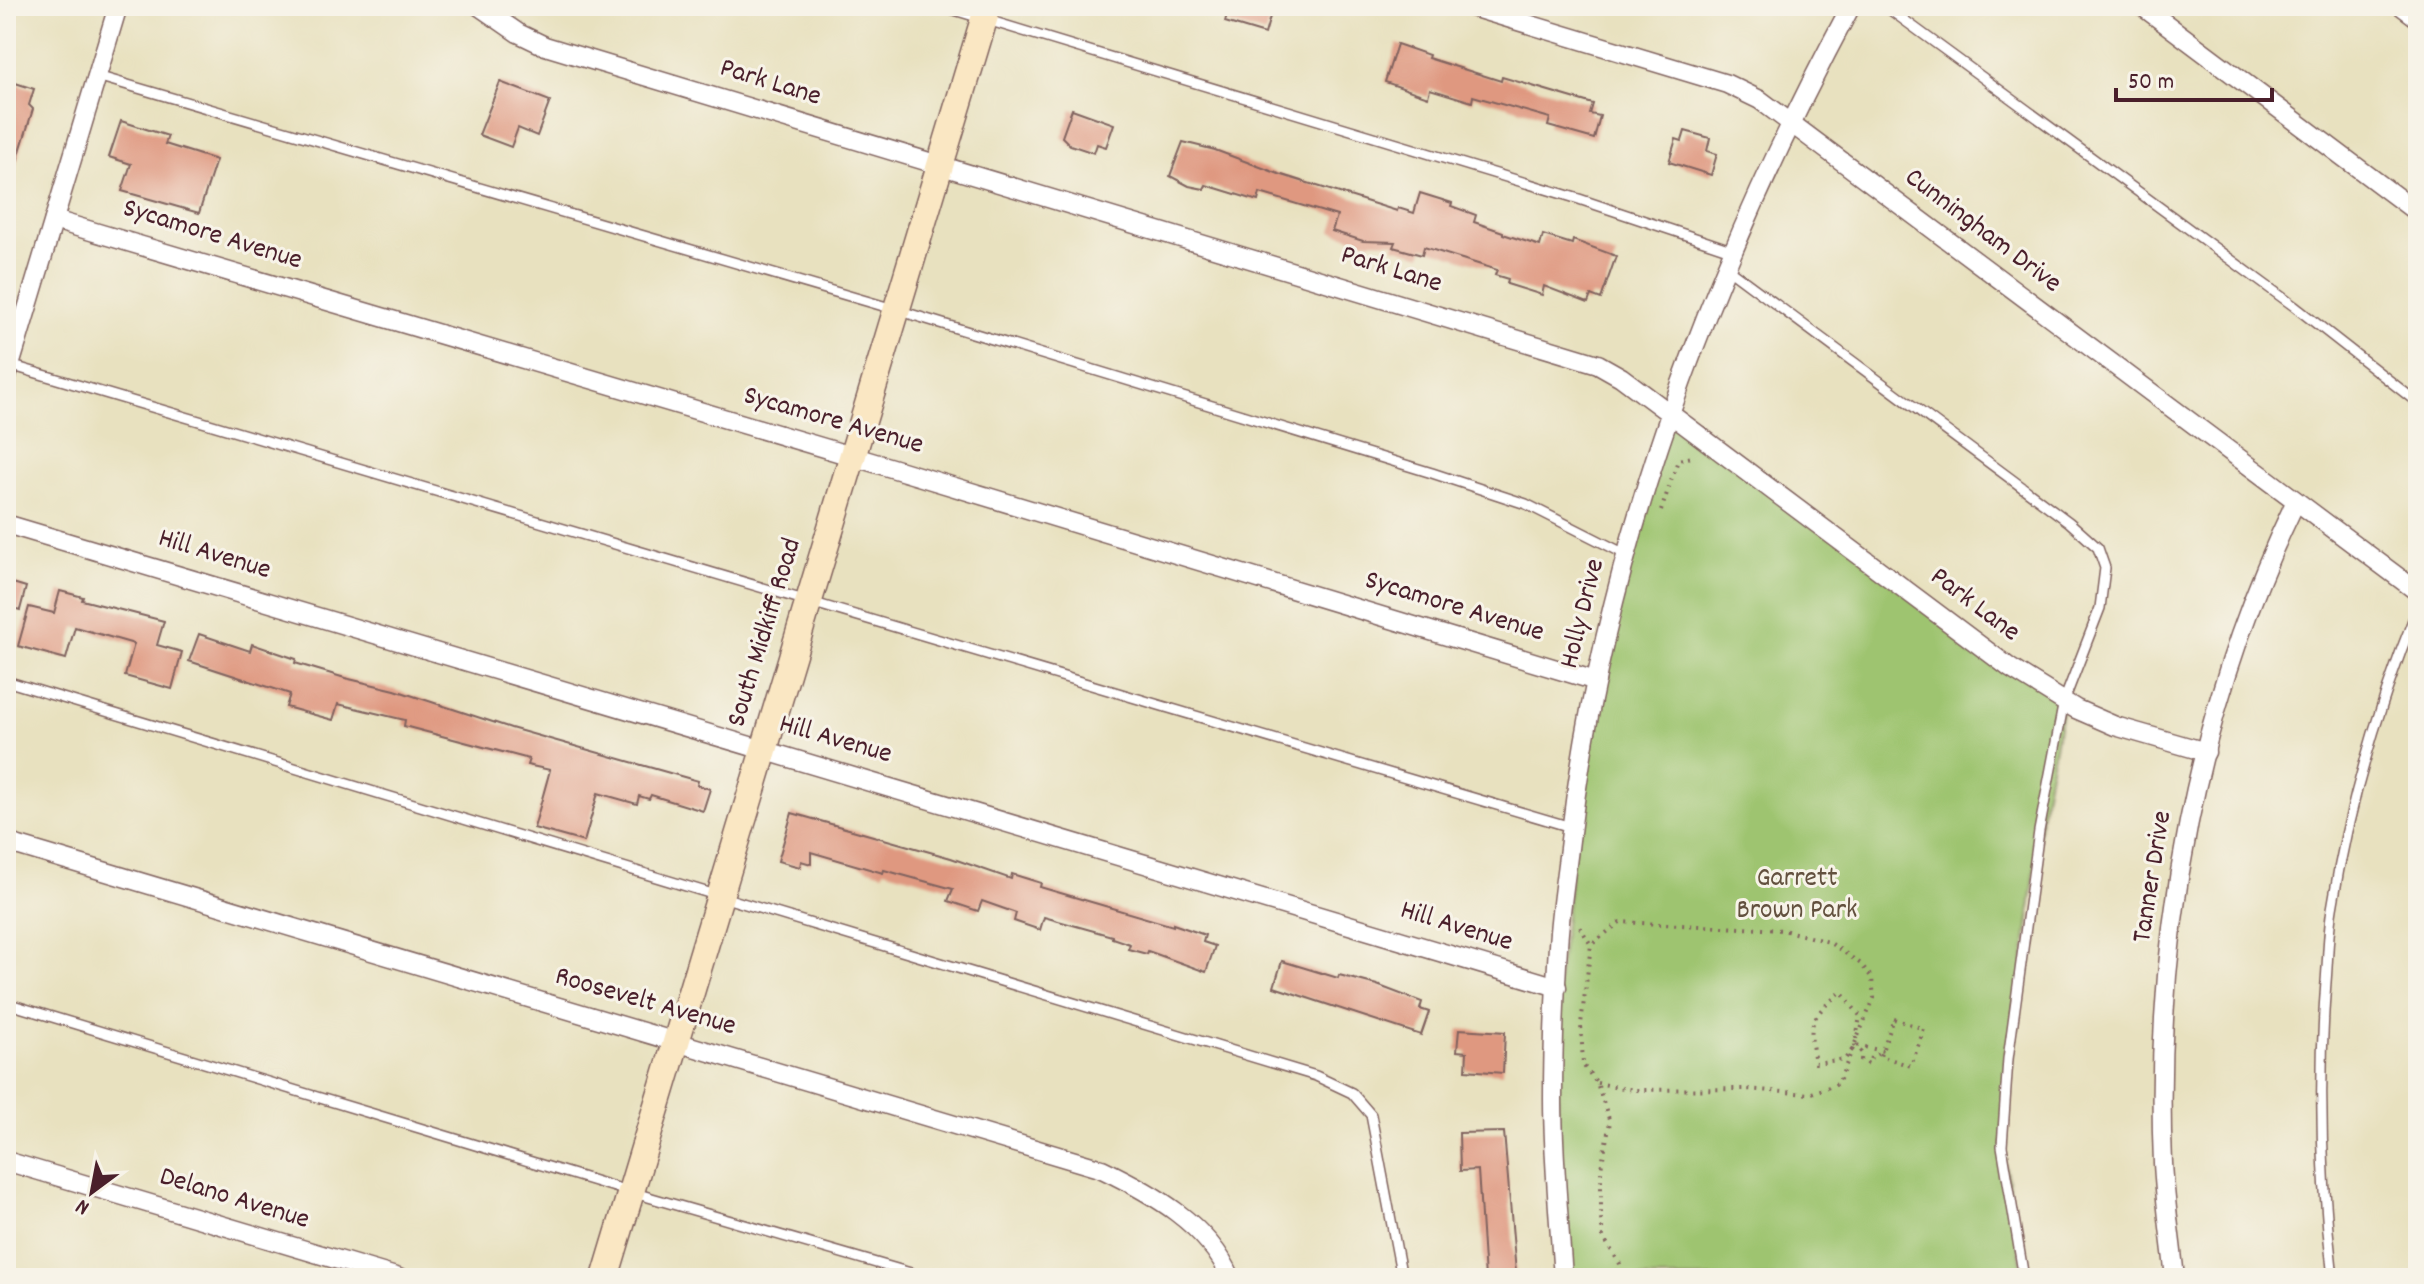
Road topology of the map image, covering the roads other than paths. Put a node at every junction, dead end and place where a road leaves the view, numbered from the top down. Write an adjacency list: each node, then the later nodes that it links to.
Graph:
1 (118, 6): 11 (street)
2 (479, 6): 13 (street, Park Lane)
3 (941, 6): 9 (lane)
4 (1468, 6): 12 (street, Cunningham Drive)
5 (1851, 6): 12 (street, Holly Drive)
6 (1885, 6): 19 (lane)
7 (2142, 6): 14 (street)
8 (2394, 6): 10 (lane)
9 (986, 12): 13 (main road, South Midkiff Road); 16 (lane)
10 (2418, 24)
11 (97, 75): 15 (street); 17 (lane)
12 (1790, 124): 16 (street, Holly Drive); 22 (street, Cunningham Drive)
13 (941, 164): 17 (main road, South Midkiff Road); 20 (street, Park Lane)
14 (2418, 213)
15 (54, 220): 18 (street); 21 (street, Sycamore Avenue)
16 (1731, 260): 20 (street, Holly Drive); 30 (lane)
17 (897, 310): 21 (main road, South Midkiff Road); 24 (lane)
18 (8, 372): 26 (lane)
19 (2418, 403)
20 (1672, 415): 24 (street, Holly Drive); 30 (street, Park Lane)
21 (851, 457): 26 (main road, South Midkiff Road); 29 (street, Sycamore Avenue)
22 (2296, 501): 25 (street, Cunningham Drive); 32 (street, Tanner Drive)
23 (6, 524): 31 (street, Hill Avenue)
24 (1627, 555): 29 (street, Holly Drive)
25 (2418, 592)
26 (808, 602): 31 (main road, South Midkiff Road); 33 (lane)
27 (2418, 607): 49 (lane)
28 (6, 681): 35 (lane)
29 (1596, 681): 33 (street, Holly Drive)
30 (2064, 701): 32 (street, Park Lane); 47 (lane)
31 (764, 750): 35 (main road, South Midkiff Road); 36 (street, Hill Avenue)
32 (2206, 752): 48 (street, Tanner Drive)
33 (1571, 827): 36 (street, Holly Drive)
34 (6, 842): 38 (street, Roosevelt Avenue)
35 (721, 896): 38 (main road, South Midkiff Road); 45 (lane)
36 (1557, 987): 46 (street, Holly Drive)
37 (6, 1003): 40 (lane)
38 (677, 1042): 40 (main road, South Midkiff Road); 44 (street, Roosevelt Avenue)
39 (6, 1161): 41 (street, Delano Avenue)
40 (631, 1192): 42 (main road, South Midkiff Road); 43 (lane)
41 (399, 1278)
42 (605, 1278)
43 (928, 1278)
44 (1231, 1278)
45 (1402, 1278)
46 (1563, 1278)
47 (2024, 1278)
48 (2175, 1278)
49 (2333, 1278)

